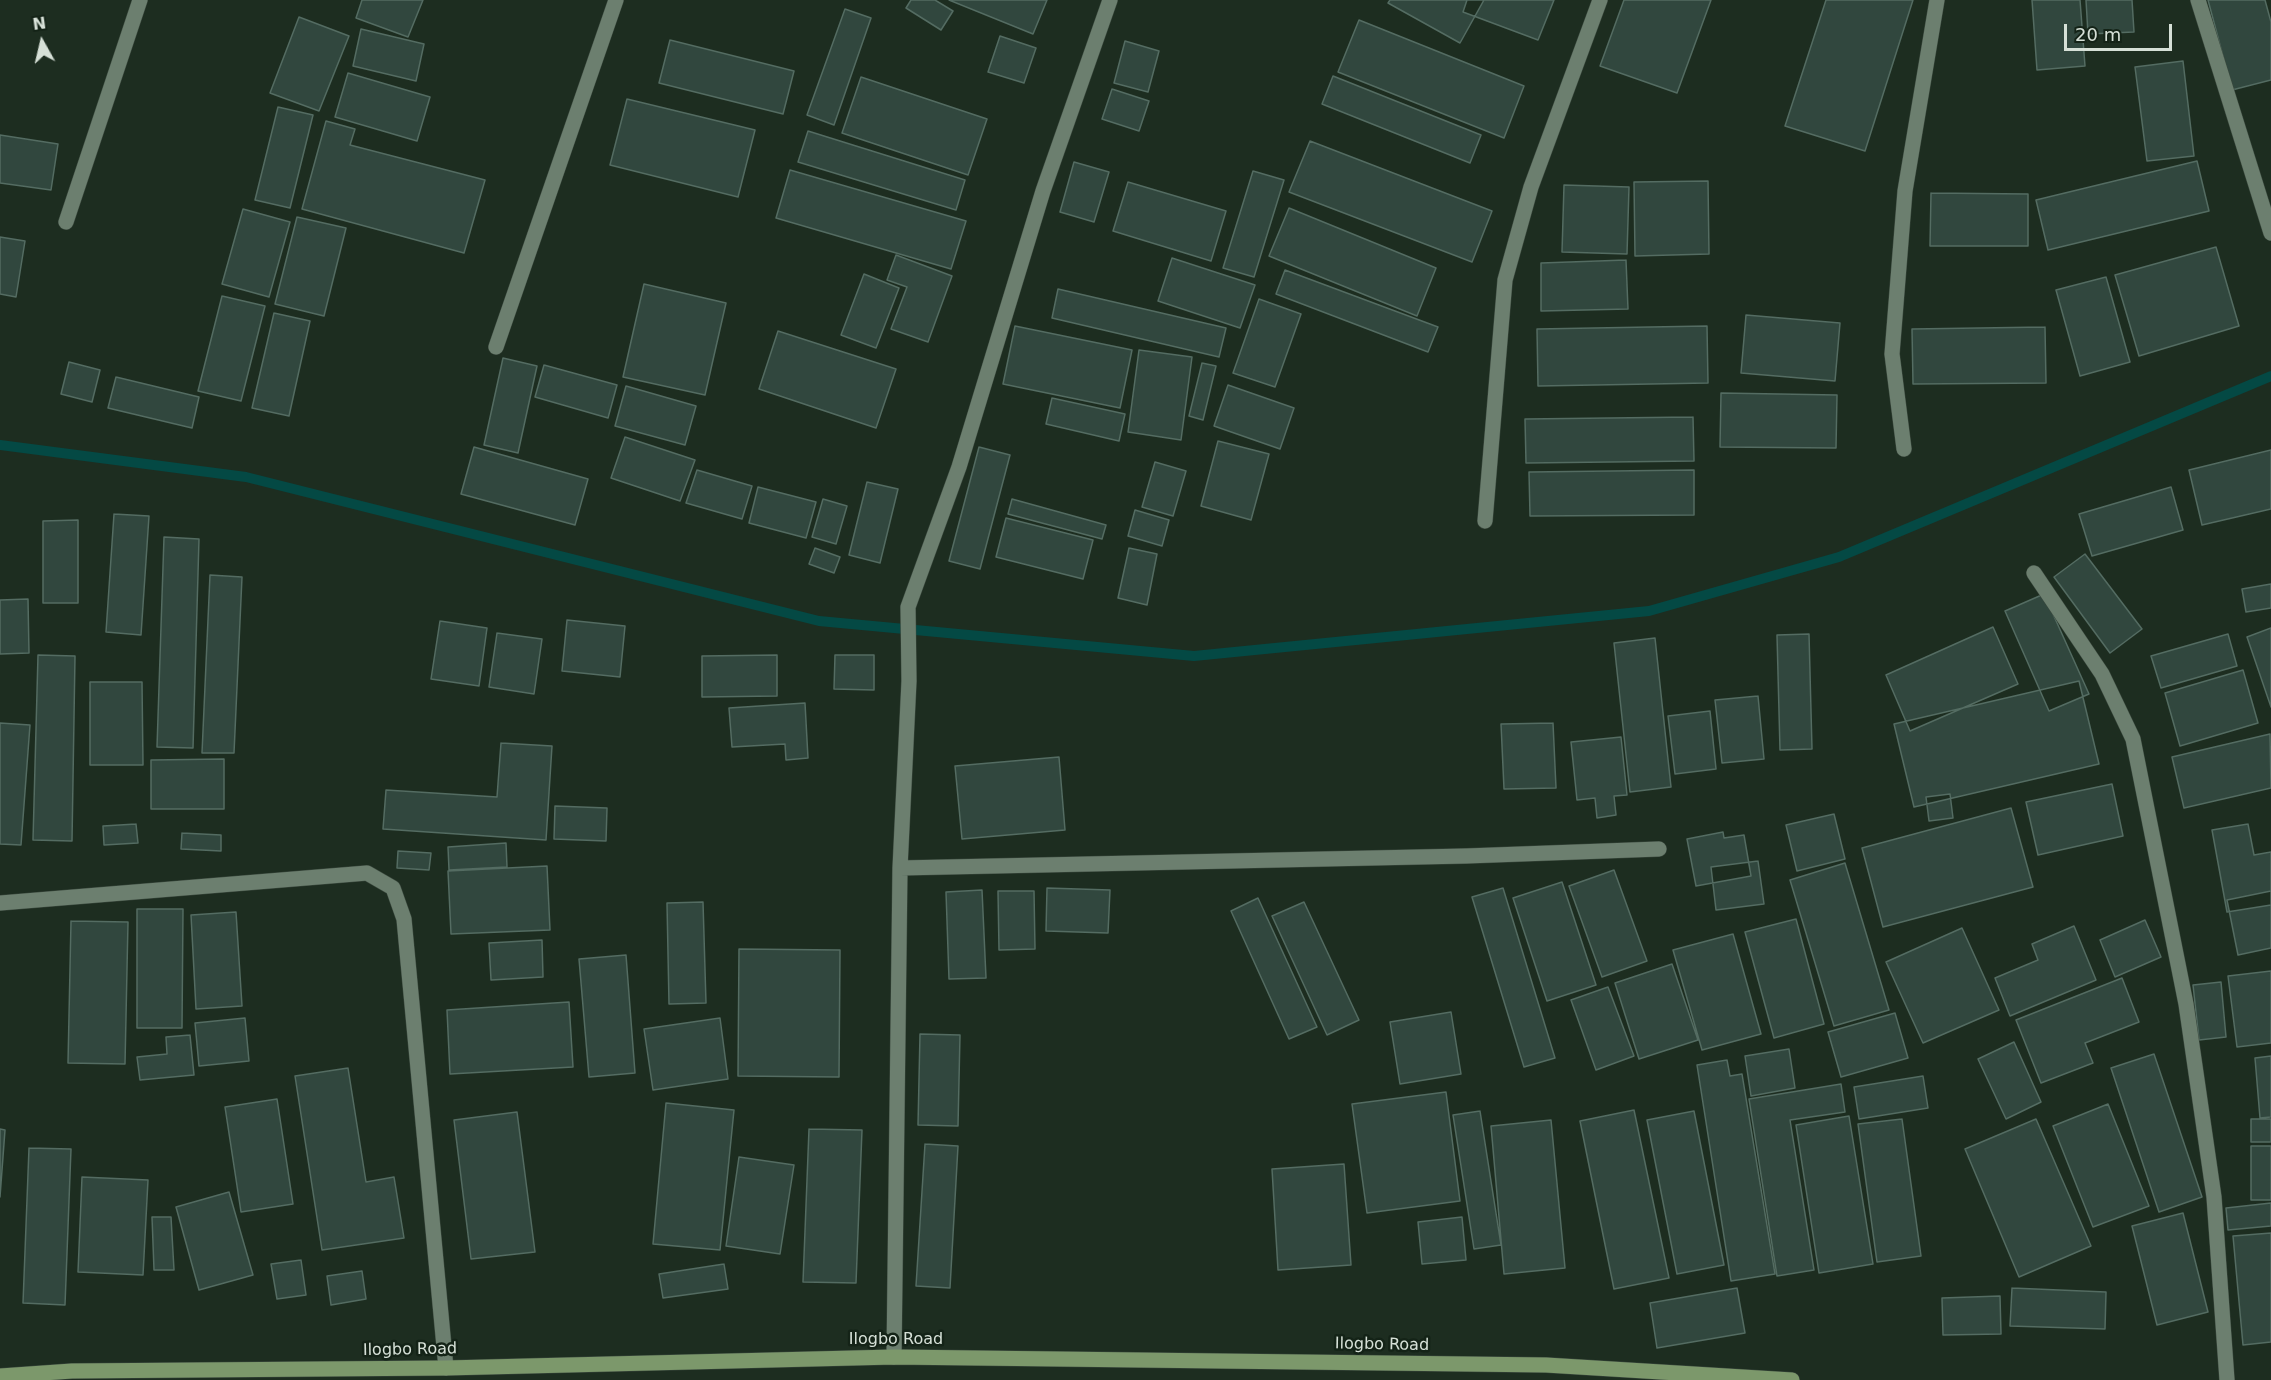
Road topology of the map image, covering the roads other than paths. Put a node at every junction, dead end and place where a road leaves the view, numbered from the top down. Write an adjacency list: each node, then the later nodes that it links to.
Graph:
1 (140, 0): 7 (street)
2 (616, 0): 9 (street)
3 (1110, 0): 14 (street)
4 (1600, 0): 11 (street)
5 (1937, 0): 10 (street)
6 (2198, 0): 8 (street)
7 (66, 222)
8 (2271, 234)
9 (496, 347)
10 (1904, 449)
11 (1485, 521)
12 (2034, 573): 20 (street)
13 (1659, 849): 14 (street)
14 (900, 868): 16 (street)
15 (0, 903): 17 (street)
16 (894, 1357): 17 (main road, Ilogbo Road); 19 (main road, Ilogbo Road)
17 (446, 1368): 18 (main road, Ilogbo Road)
18 (0, 1376)
19 (1792, 1380)
20 (2227, 1380)

